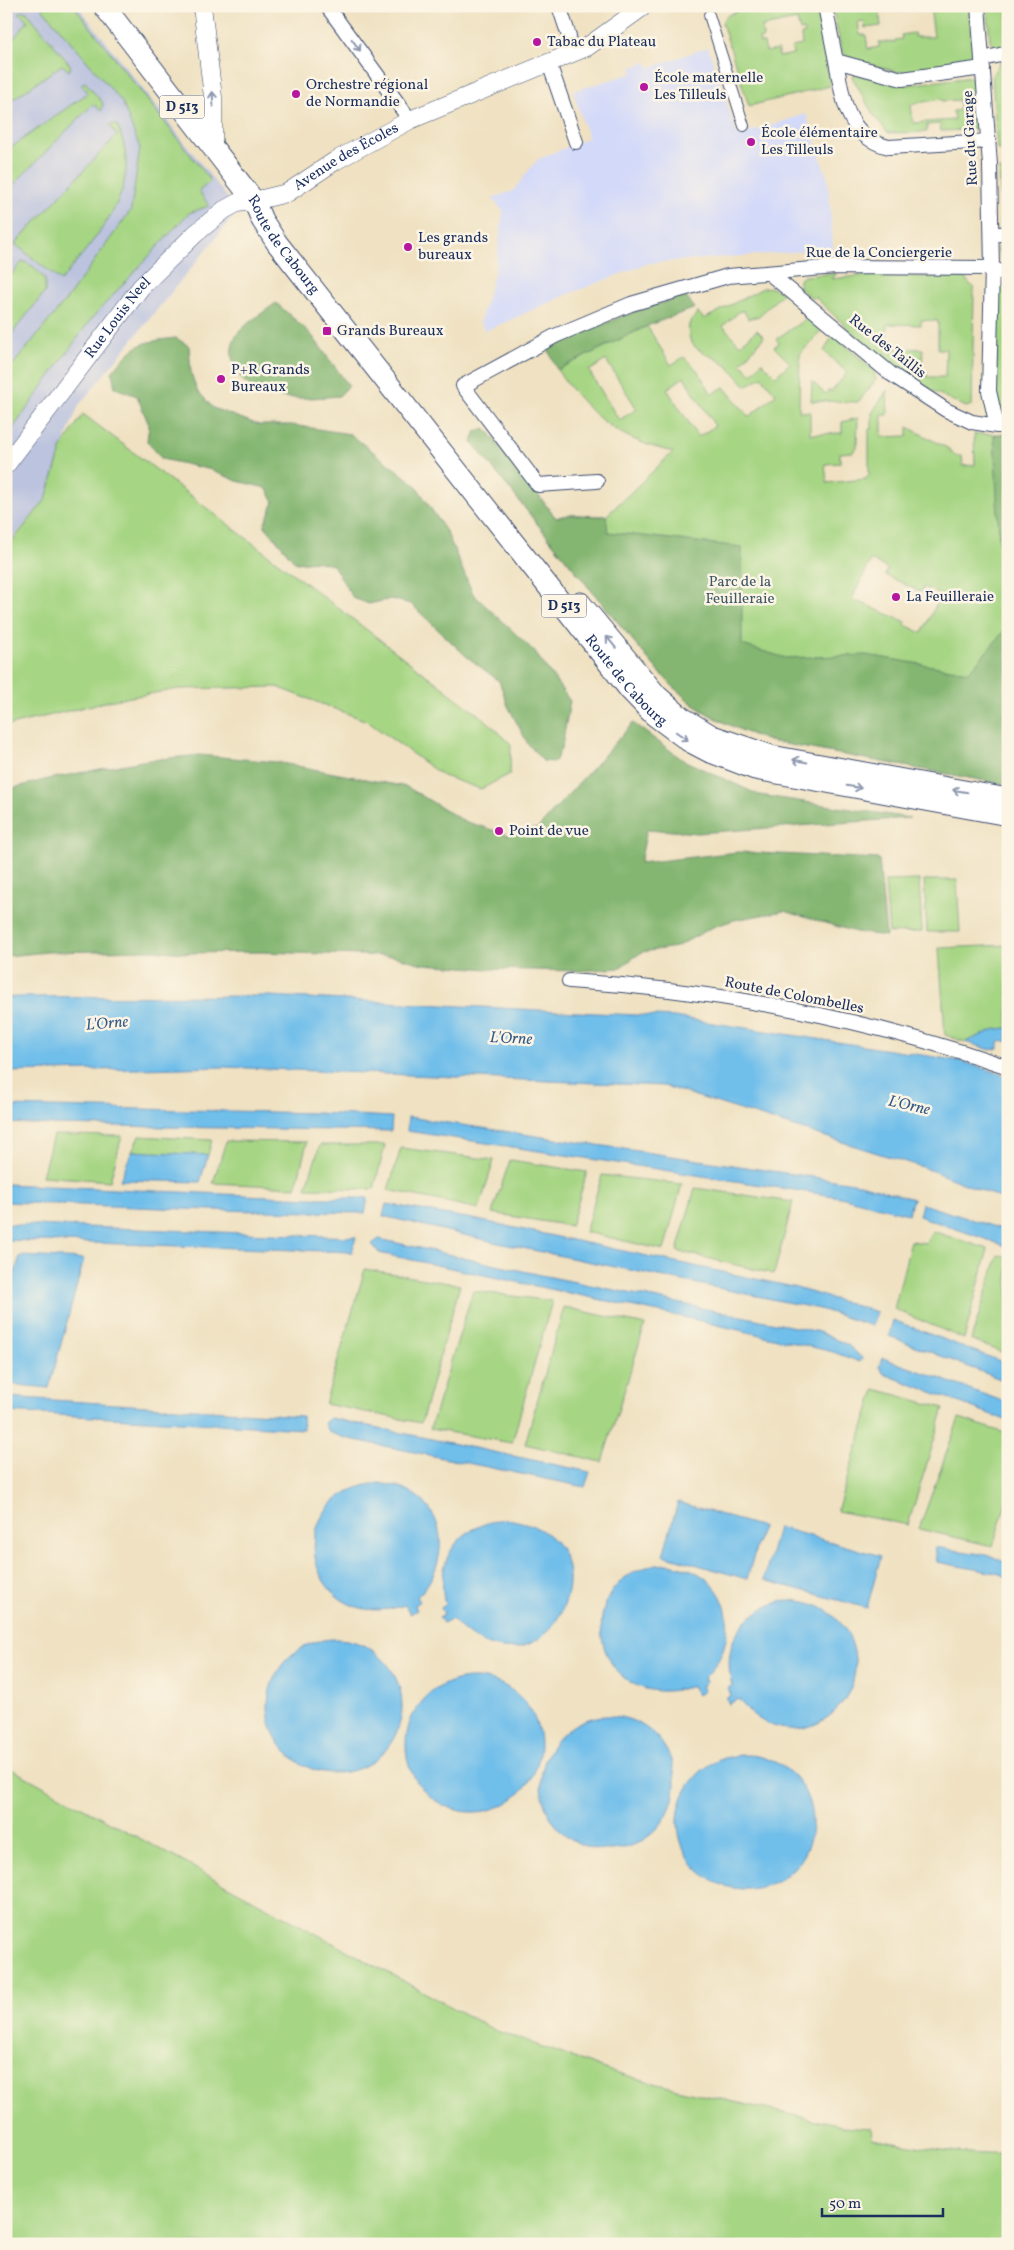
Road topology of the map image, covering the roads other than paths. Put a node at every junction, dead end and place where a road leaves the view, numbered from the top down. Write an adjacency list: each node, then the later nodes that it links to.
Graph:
1 (104, 6): 18 (main road, D 513)
2 (202, 6): 18 (street, one-way to 2)
3 (327, 6): 14 (street, one-way to 14)
4 (559, 6): 9 (street)
5 (644, 6): 12 (street, Avenue des Écoles)
6 (825, 6): 11 (street)
7 (978, 6): 13 (street, Rue du Garage)
8 (709, 15): 15 (street)
9 (569, 36)
10 (1008, 53): 13 (street)
11 (836, 61): 13 (street); 16 (street)
12 (549, 64): 14 (street, Avenue des Écoles); 17 (street)
13 (983, 64): 16 (street, Rue du Garage)
14 (410, 120): 19 (street, Avenue des Écoles)
15 (744, 126)
16 (988, 141): 20 (street, Rue du Garage)
17 (576, 142)
18 (213, 148): 19 (main road, D 513)
19 (254, 201): 26 (street, Rue Louis Neel); 28 (main road, Route de Cabourg / D 513, one-way to 19); 29 (main road, Route de Cabourg / D 513, one-way to 29)
20 (992, 234): 21 (street); 22 (street, Rue du Garage)
21 (1008, 234)
22 (992, 268): 23 (street, Rue de la Conciergerie); 24 (street); 25 (street, Rue du Garage)
23 (770, 272): 25 (street, Rue des Taillis); 27 (street, Rue de la Conciergerie)
24 (1008, 275)
25 (1002, 426)
26 (6, 464)
27 (597, 480)
28 (1008, 799)
29 (1008, 815)
30 (569, 980): 31 (street, Route de Colombelles)
31 (1008, 1067)

